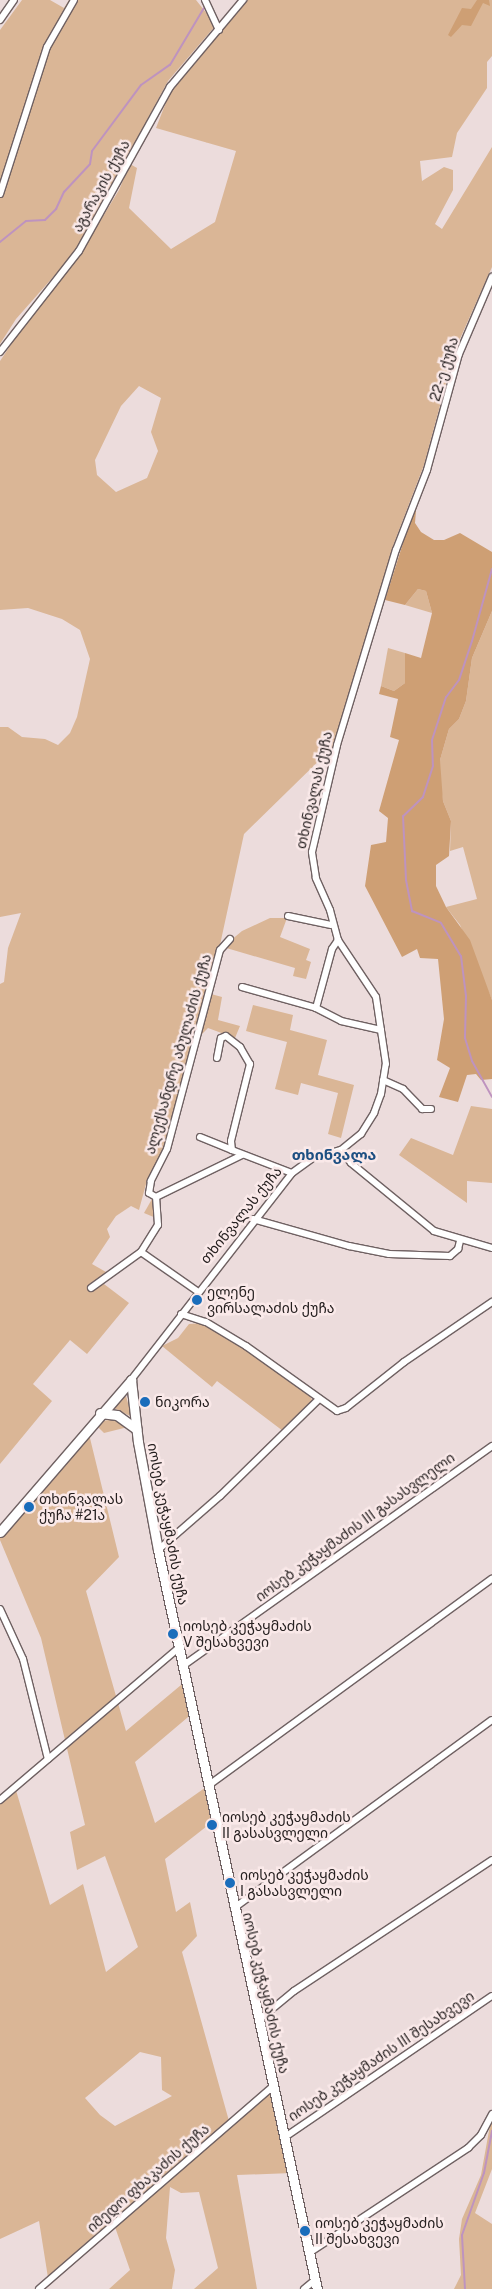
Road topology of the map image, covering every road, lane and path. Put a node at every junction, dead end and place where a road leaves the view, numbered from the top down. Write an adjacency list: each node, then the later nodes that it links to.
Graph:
1 (14, 0): 5 (street)
2 (74, 0): 7 (street)
3 (205, 0): 6 (street)
4 (243, 0): 6 (street, აგარაკის ქუჩა)
5 (0, 20)
6 (219, 30): 9 (street, აგარაკის ქუჩა)
7 (0, 194)
8 (492, 277): 10 (street, 22-ე ქუჩა)
9 (0, 352)
10 (427, 470): 12 (street, თხინვალას ქუჩა)
11 (288, 916): 12 (street)
12 (332, 924): 14 (street, თხინვალას ქუჩა)
13 (230, 939): 26 (street, ალექსანდრე აბულაძის ქუჩა)
14 (338, 940): 16 (street); 17 (street, თხინვალას ქუჩა)
15 (242, 987): 16 (street)
16 (316, 1008): 17 (street)
17 (381, 1030): 19 (street, თხინვალას ქუჩა)
18 (216, 1058): 22 (street)
19 (383, 1080): 20 (street); 23 (street, თხინვალას ქუჩა)
20 (431, 1110)
21 (200, 1137): 22 (street)
22 (232, 1150): 24 (street)
23 (341, 1150): 25 (street, თხინვალას ქუჩა); 28 (street)
24 (242, 1155): 25 (street); 26 (street)
25 (292, 1172): 27 (street, თხინვალას ქუჩა)
26 (156, 1197): 30 (street)
27 (253, 1220): 28 (street); 32 (street, თხინვალას ქუჩა)
28 (460, 1241): 29 (street)
29 (492, 1248)
30 (141, 1252): 31 (street); 32 (street)
31 (91, 1288)
32 (197, 1292): 34 (street, თხინვალას ქუჩა)
33 (492, 1302): 36 (street)
34 (181, 1314): 35 (street, თხინვალას ქუჩა); 36 (street)
35 (131, 1380): 37 (street, თხინვალას ქუჩა); 38 (street, იოსებ კეჭაყმაძის ქუჩა)
36 (319, 1399): 41 (street)
37 (100, 1413): 38 (street); 40 (street, თხინვალას ქუჩა)
38 (136, 1429): 41 (street, იოსებ კეჭაყმაძის ქუჩა)
39 (492, 1446): 45 (street, იოსებ კეჭაყმაძის III გასასვლელი)
40 (0, 1532)
41 (158, 1550): 44 (street, იოსებ კეჭაყმაძის ქუჩა)
42 (492, 1578): 48 (street)
43 (0, 1609): 47 (street)
44 (180, 1647): 45 (street, იოსებ კეჭაყმაძის ქუჩა); 47 (street)
45 (184, 1665): 48 (street, იოსებ კეჭაყმაძის ქუჩა)
46 (492, 1720): 51 (street)
47 (48, 1759): 49 (street)
48 (209, 1784): 51 (street, იოსებ კეჭაყმაძის ქუჩა)
49 (0, 1800)
50 (492, 1860): 53 (street)
51 (232, 1908): 53 (street, იოსებ კეჭაყმაძის ქუჩა)
52 (492, 1996): 56 (street, იოსებ კეჭაყმაძის III შესახვევი)
53 (260, 2020): 54 (street, იოსებ კეჭაყმაძის ქუჩა)
54 (273, 2086): 56 (street, იოსებ კეჭაყმაძის ქუჩა); 59 (street, იმედო ფხაკაძის ქუჩა)
55 (492, 2114): 57 (street)
56 (285, 2137): 57 (street, იოსებ კეჭაყმაძის ქუჩა)
57 (309, 2253): 58 (street, იოსებ კეჭაყმაძის ქუჩა)
58 (316, 2284): 60 (street)
59 (39, 2289)
60 (304, 2289)

